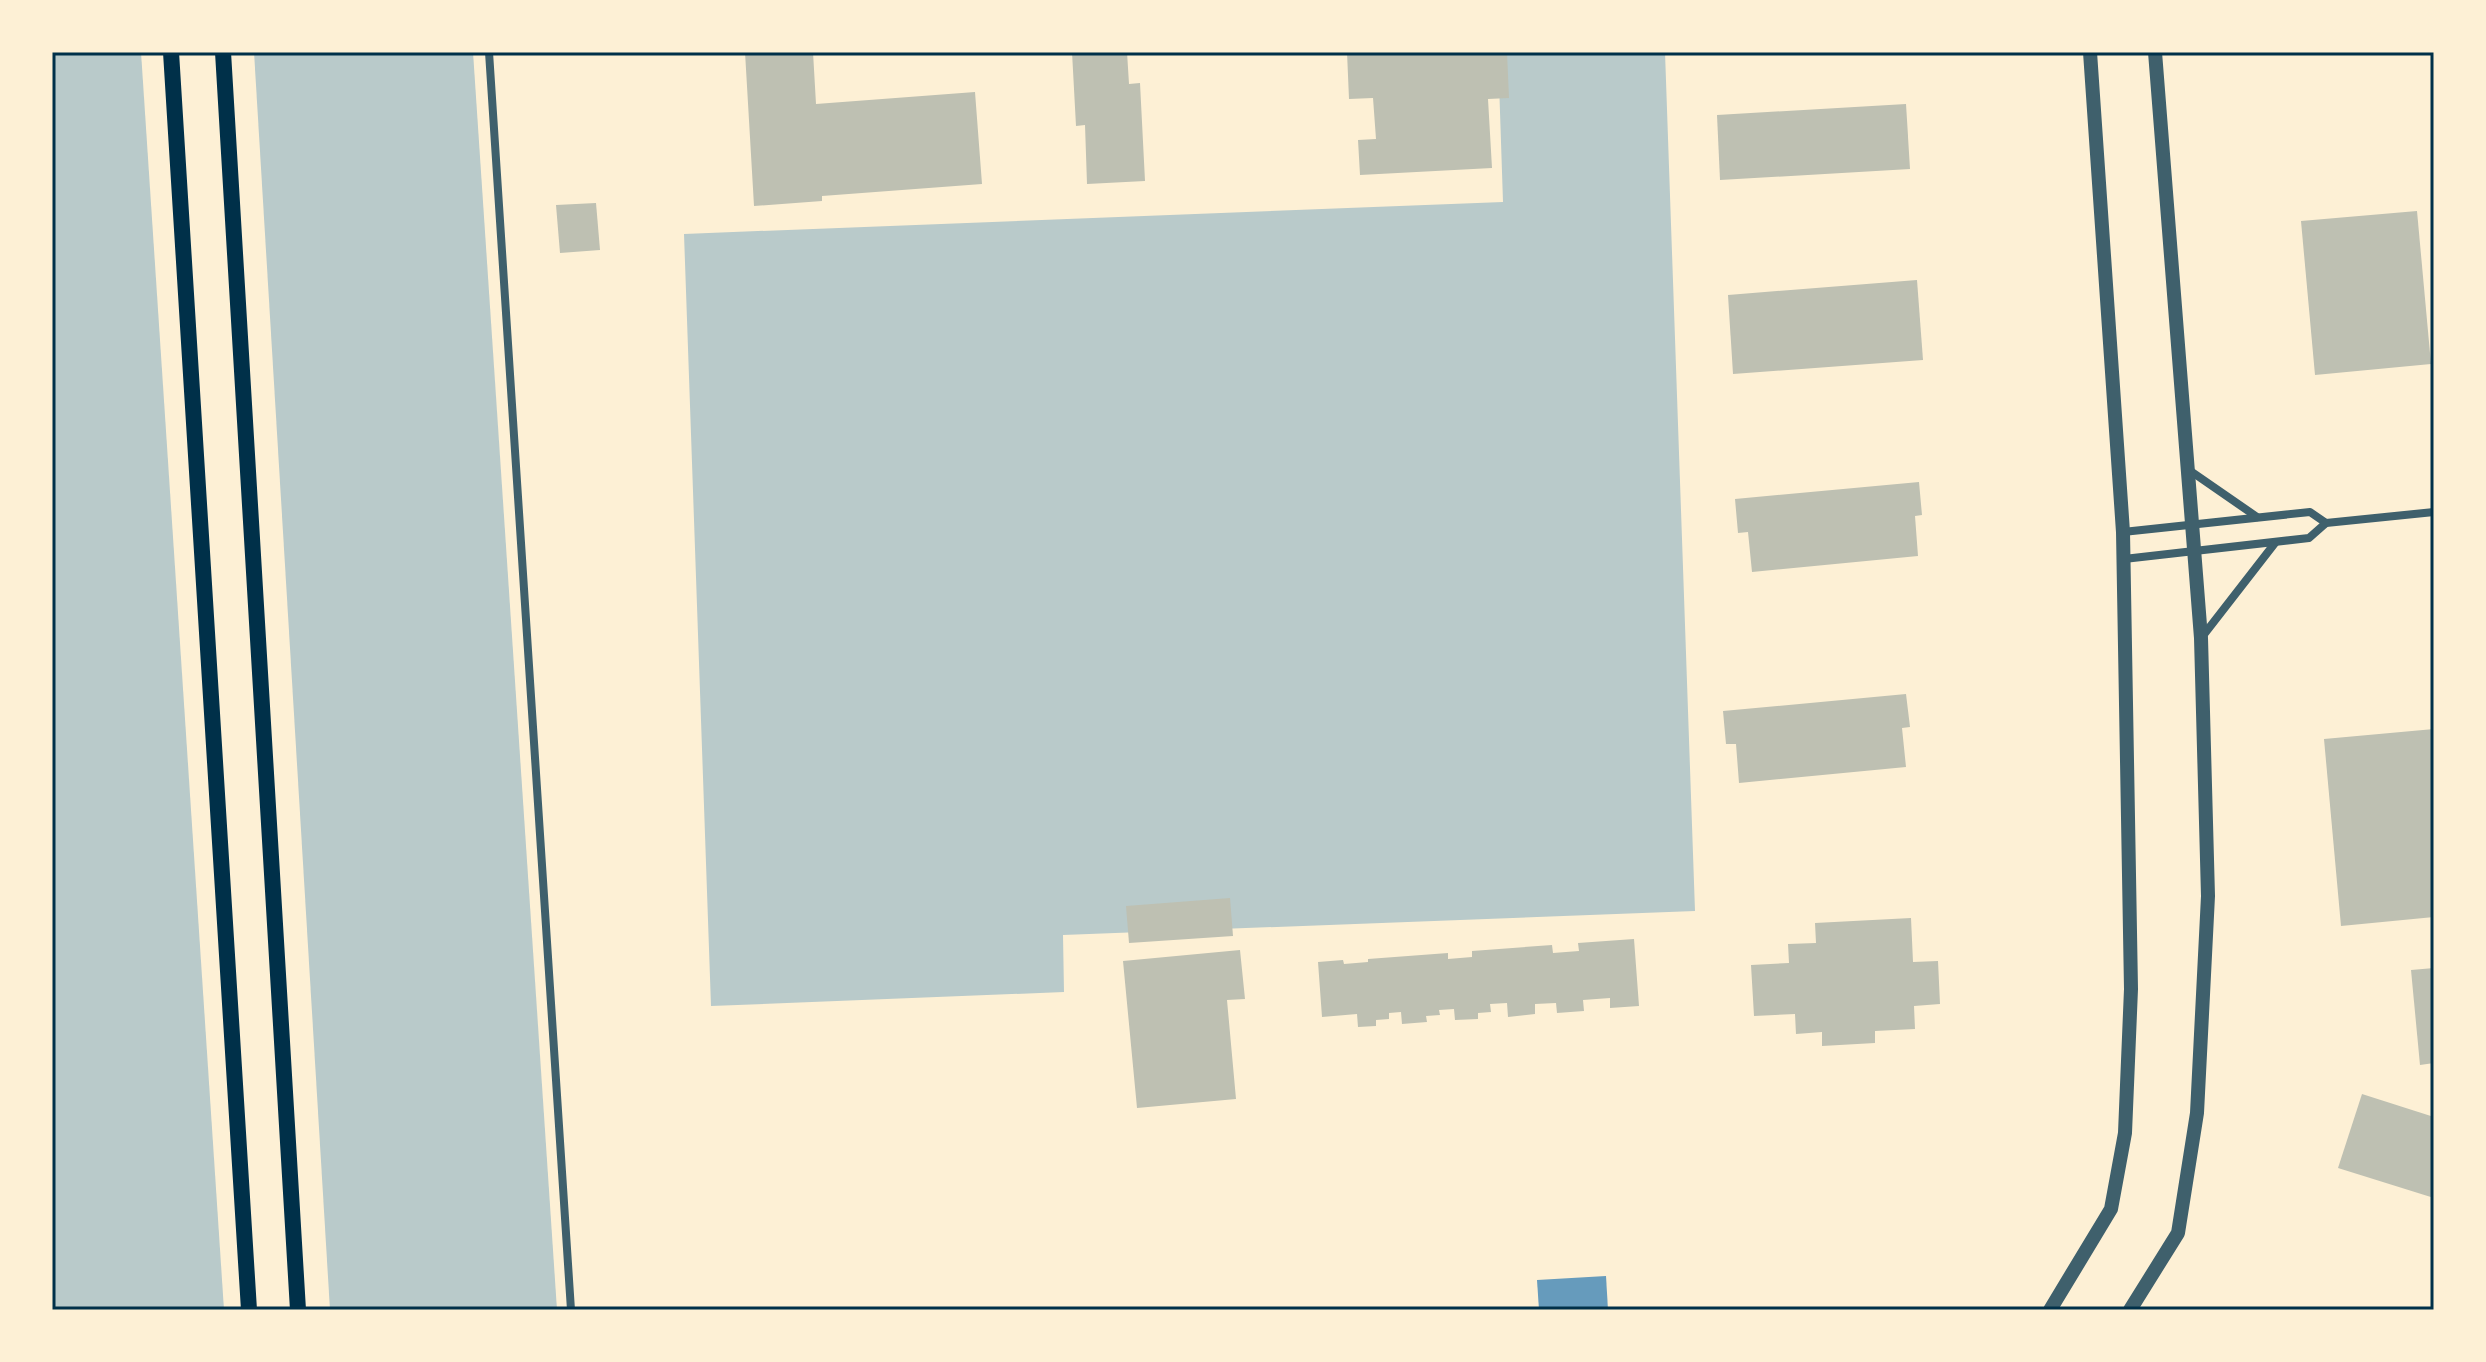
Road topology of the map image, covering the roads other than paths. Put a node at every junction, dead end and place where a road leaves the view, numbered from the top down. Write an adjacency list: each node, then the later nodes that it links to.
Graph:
1 (171, 52): 16 (main road)
2 (223, 52): 17 (main road)
3 (489, 52): 18 (street)
4 (2090, 52): 11 (street)
5 (2155, 52): 6 (street)
6 (2189, 470): 8 (street); 10 (street)
7 (2434, 512): 9 (street)
8 (2258, 517): 9 (street); 10 (street)
9 (2326, 523): 12 (street)
10 (2193, 525): 11 (street); 13 (street)
11 (2123, 532): 14 (street)
12 (2275, 542): 13 (street); 15 (street)
13 (2195, 553): 14 (street); 15 (street)
14 (2124, 559): 19 (street)
15 (2201, 638): 20 (street)
16 (249, 1310)
17 (298, 1310)
18 (571, 1310)
19 (2050, 1310)
20 (2130, 1310)

